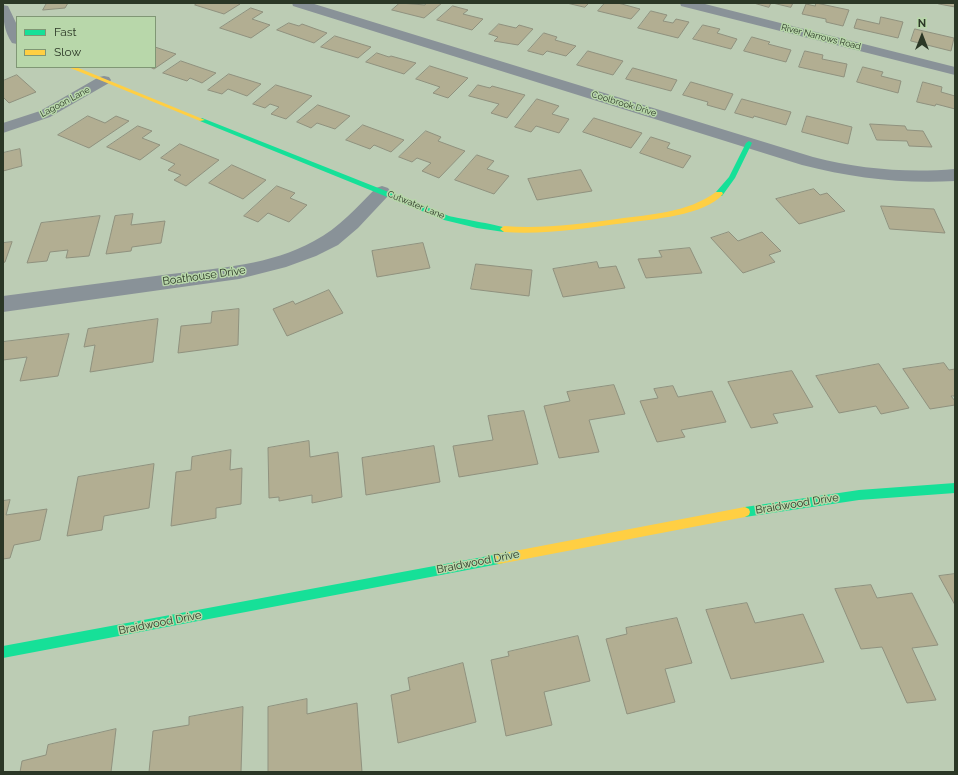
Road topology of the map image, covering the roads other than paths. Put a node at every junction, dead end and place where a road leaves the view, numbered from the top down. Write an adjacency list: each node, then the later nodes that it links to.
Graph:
1 (298, 3): 9 (street, Coolbrook Drive)
2 (686, 3): 6 (street, River Narrows Road)
3 (3, 9): 4 (street)
4 (16, 38)
5 (74, 68): 7 (street, Cutwater Lane)
6 (955, 71)
7 (104, 80): 8 (street, Lagoon Lane); 11 (street, Cutwater Lane)
8 (3, 128)
9 (749, 143): 10 (street, Coolbrook Drive); 11 (street, Cutwater Lane)
10 (955, 175)
11 (382, 192): 12 (street, Boathouse Drive)
12 (3, 304)
13 (955, 488): 14 (street, Braidwood Drive)
14 (3, 652)

